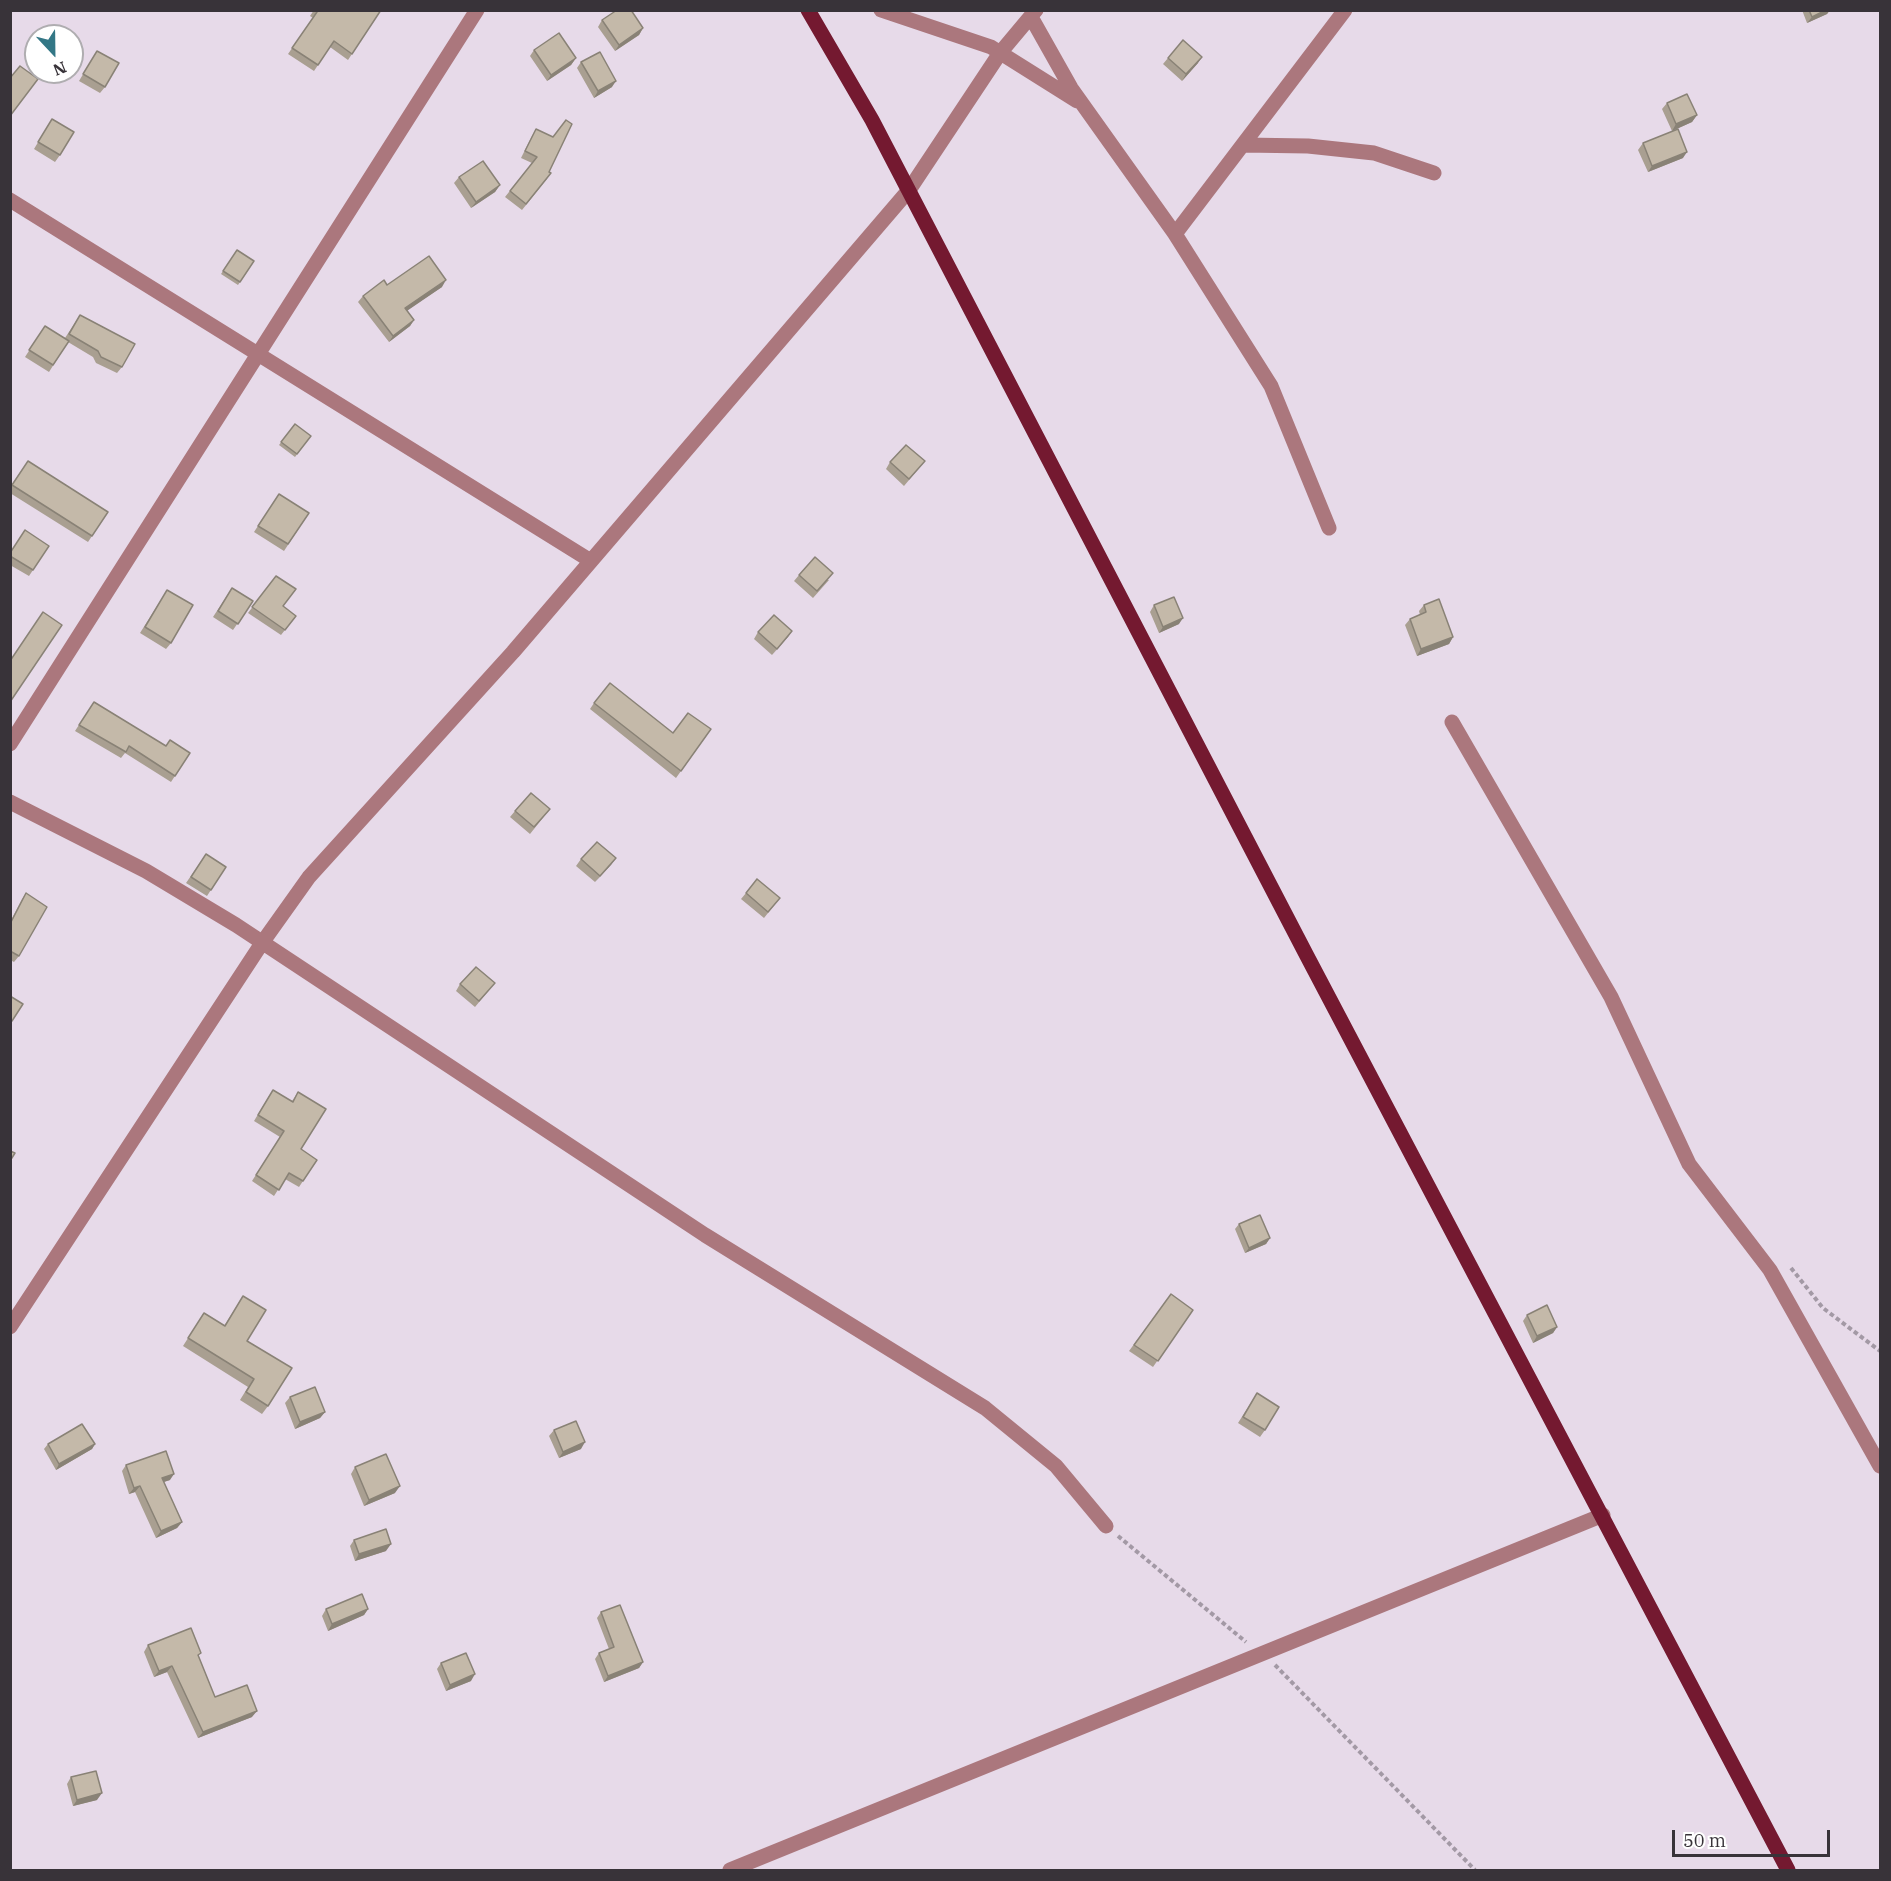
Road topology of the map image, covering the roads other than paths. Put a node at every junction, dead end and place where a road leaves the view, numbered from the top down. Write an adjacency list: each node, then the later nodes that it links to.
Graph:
1 (477, 10): 13 (street)
2 (808, 10): 10 (main road)
3 (882, 10): 6 (street)
4 (1345, 10): 8 (street)
5 (1033, 14): 6 (street); 7 (street)
6 (1000, 53): 7 (street); 10 (street)
7 (1082, 104): 12 (street)
8 (1244, 145): 9 (street); 12 (street)
9 (1434, 173)
10 (909, 190): 15 (street); 22 (main road)
11 (10, 200): 13 (street)
12 (1175, 234): 14 (street)
13 (258, 355): 15 (street); 17 (street)
14 (1329, 528)
15 (591, 561): 19 (street)
16 (1452, 722): 21 (street)
17 (10, 744)
18 (10, 802): 19 (street)
19 (262, 942): 20 (street); 23 (street)
20 (10, 1328)
21 (1881, 1466)
22 (1603, 1515): 24 (street); 25 (main road)
23 (1106, 1526)
24 (730, 1870)
25 (1788, 1870)

